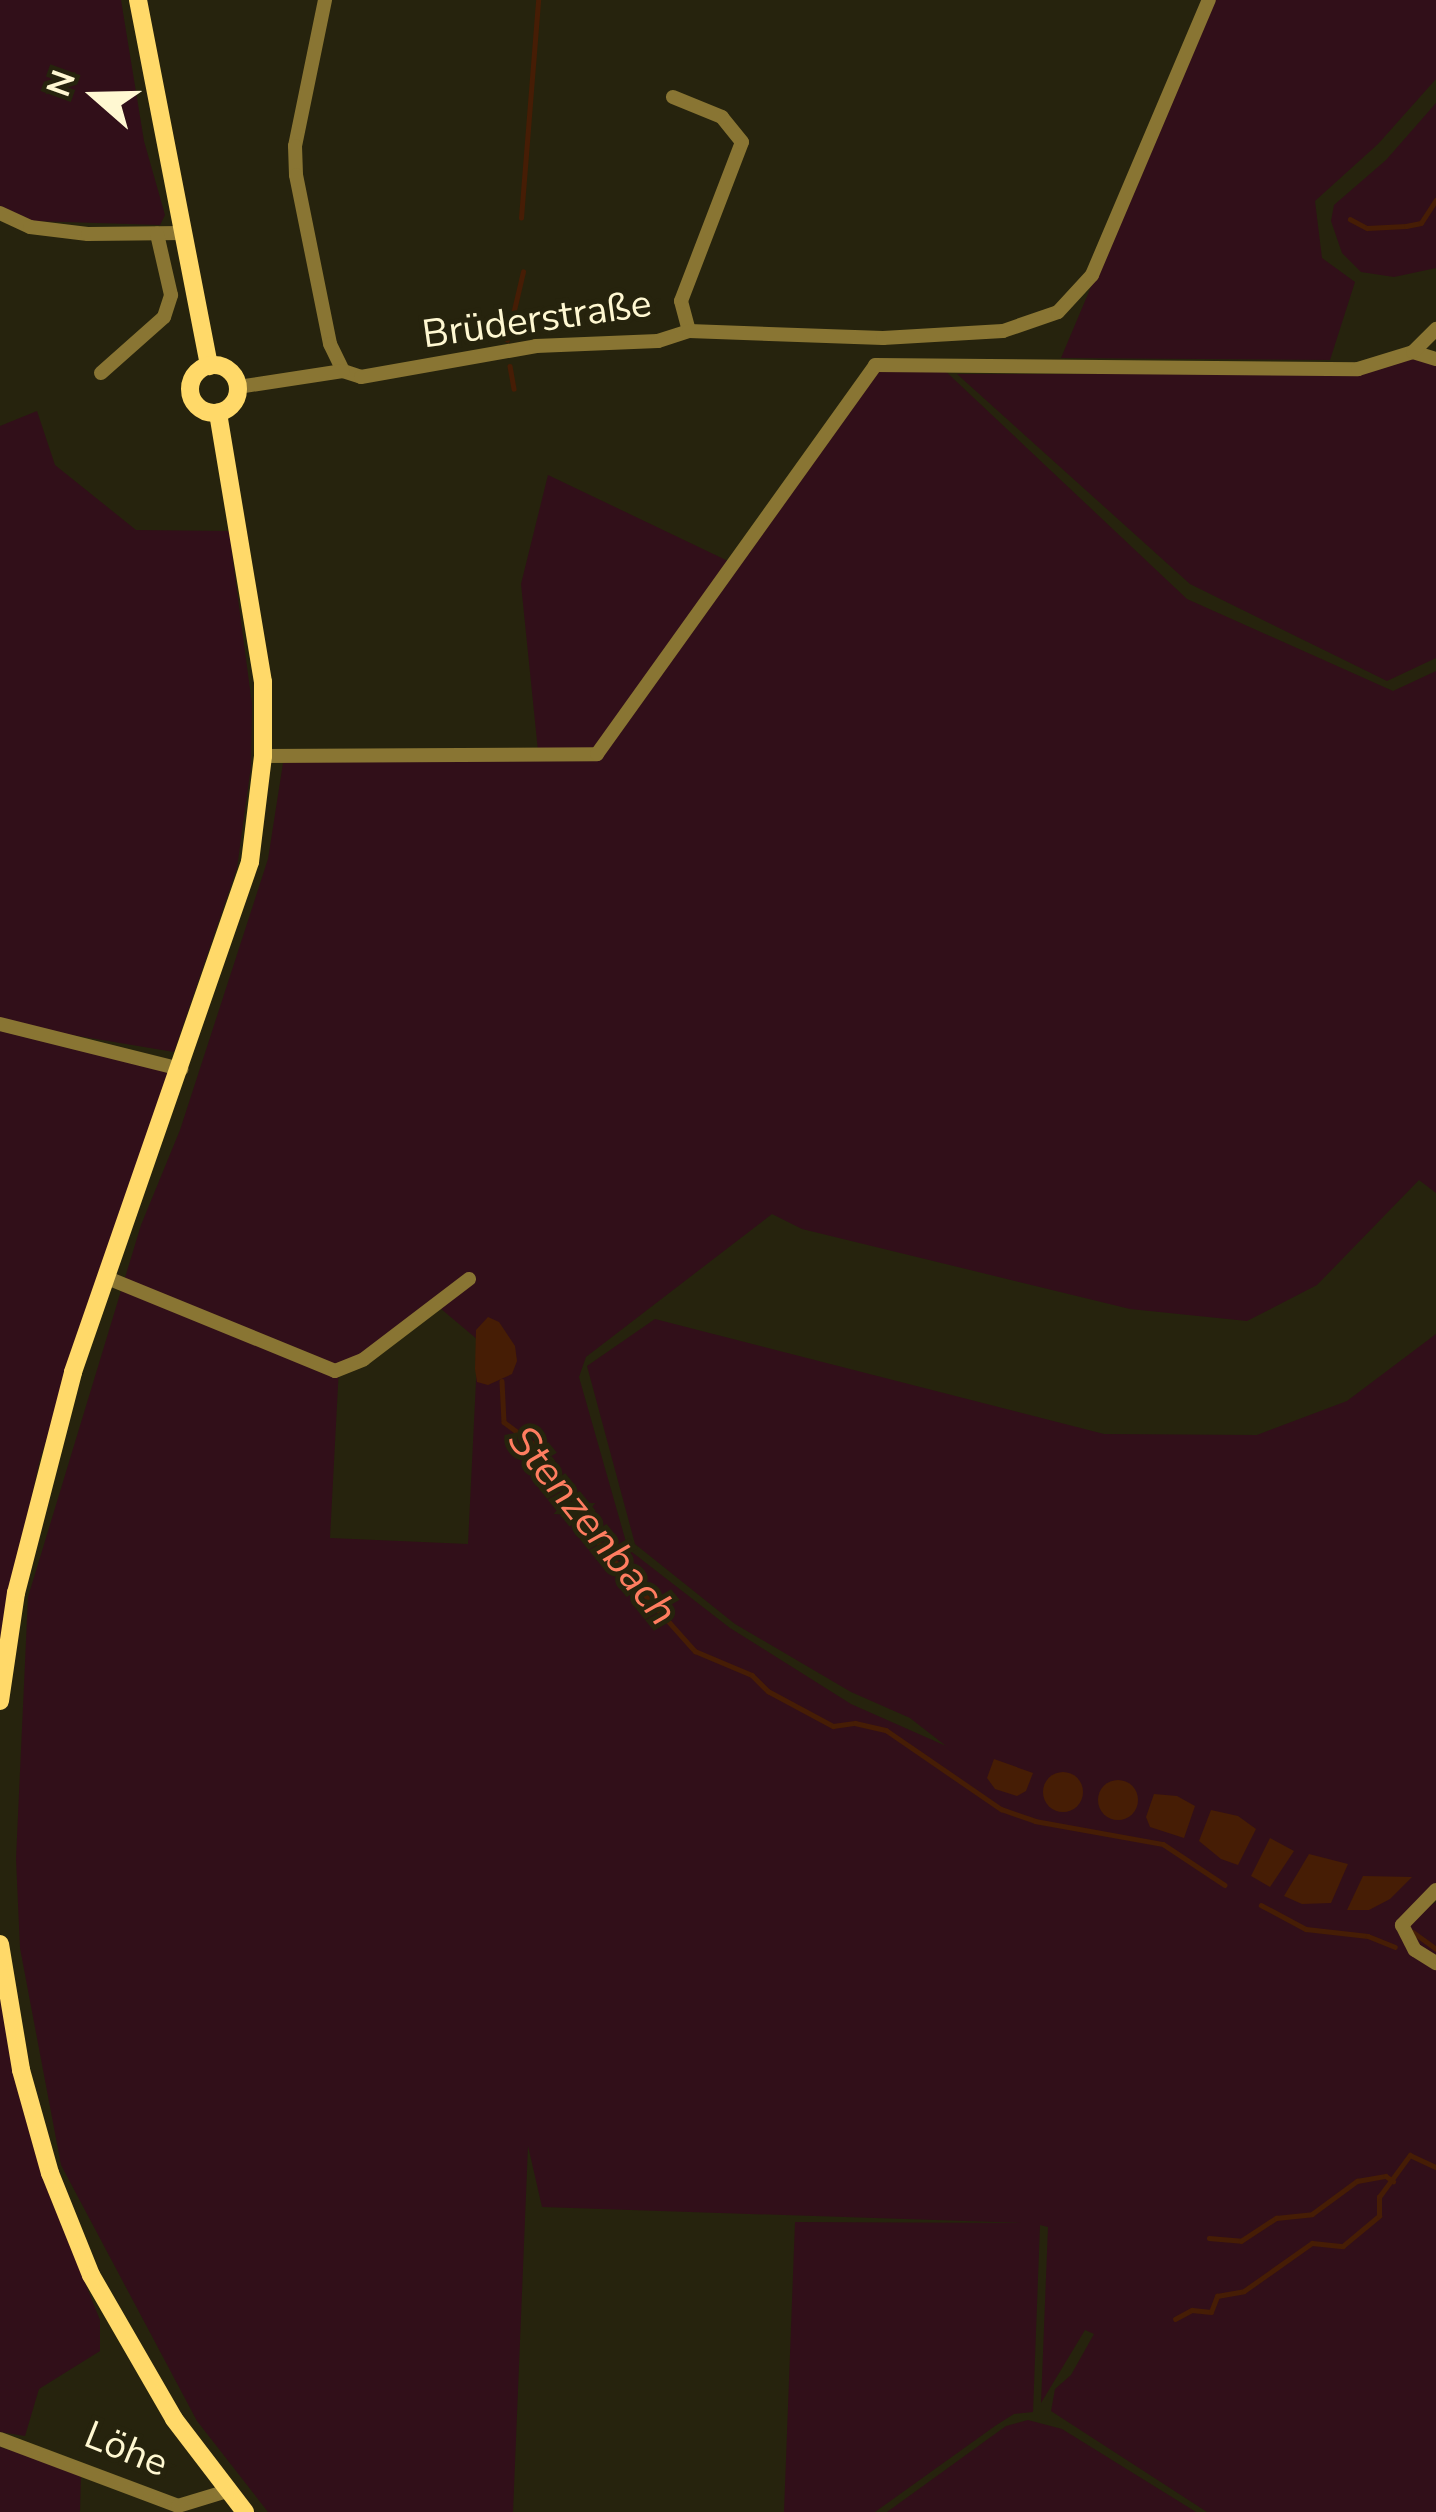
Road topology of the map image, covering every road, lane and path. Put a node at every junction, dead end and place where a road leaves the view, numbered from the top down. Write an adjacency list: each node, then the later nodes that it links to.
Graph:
1 (138, 0): 6 (main road)
2 (326, 0): 13 (street)
3 (1209, 0): 9 (street, Brüderstraße)
4 (673, 97): 9 (street, Brüderstraße)
5 (0, 213): 7 (street)
6 (183, 232): 7 (street); 12 (main road)
7 (158, 234): 14 (street)
8 (1436, 329): 10 (street)
9 (689, 331): 13 (street, Brüderstraße)
10 (1413, 352): 11 (street); 17 (street)
11 (1436, 359)
12 (209, 366): 15 (main road); 16 (main road)
13 (343, 371): 15 (street, Brüderstraße)
14 (101, 373)
15 (238, 387): 16 (main road)
16 (218, 413): 17 (main road)
17 (263, 756): 19 (main road)
18 (0, 1024): 19 (street)
19 (181, 1069): 20 (main road)
20 (105, 1277): 21 (street); 22 (main road)
21 (470, 1279)
22 (0, 1701)
23 (1436, 1890): 25 (street)
24 (0, 1944): 27 (main road)
25 (1436, 1963)
26 (0, 2439): 27 (street, Löhe)
27 (227, 2491): 28 (main road)
28 (245, 2512)

